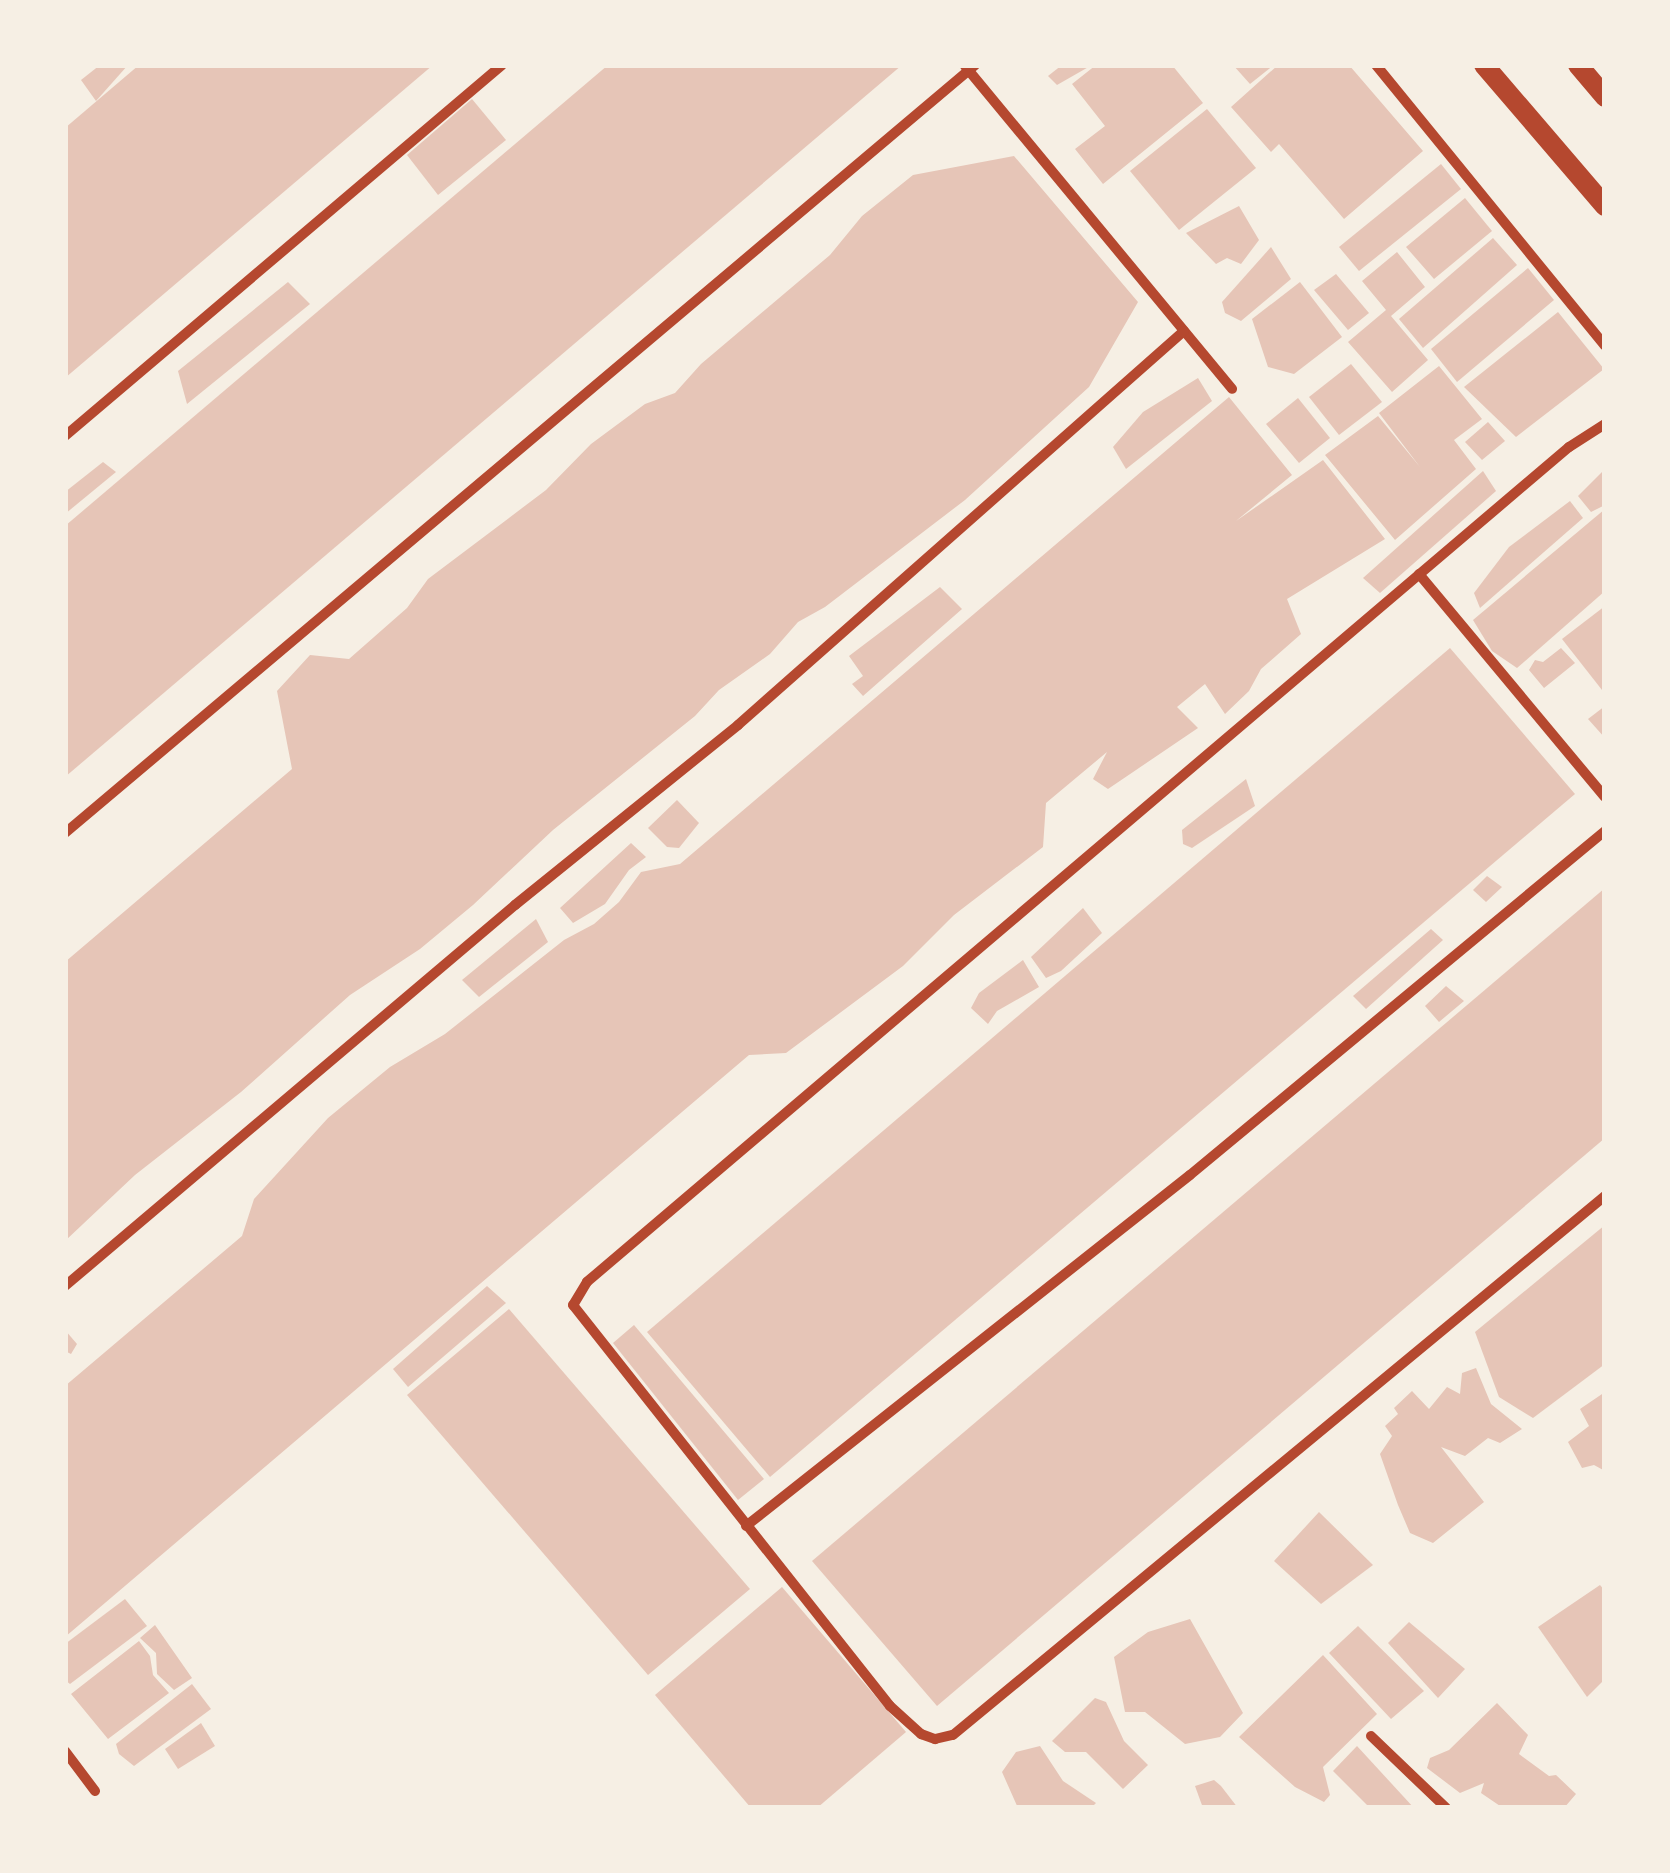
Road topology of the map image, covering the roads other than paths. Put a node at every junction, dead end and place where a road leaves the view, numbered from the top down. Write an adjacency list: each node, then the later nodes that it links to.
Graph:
1 (502, 65): 12 (street)
2 (1376, 65): 9 (street)
3 (1484, 65): 7 (main road)
4 (1578, 65): 6 (main road)
5 (969, 67): 8 (street); 16 (street)
6 (1605, 97)
7 (1605, 206)
8 (1184, 332): 10 (street); 18 (street)
9 (1605, 346)
10 (1232, 388)
11 (1605, 424): 13 (street)
12 (65, 436)
13 (1419, 574): 14 (street); 19 (street)
14 (1605, 797)
15 (1605, 831): 19 (street)
16 (65, 834)
17 (1605, 1196): 19 (street)
18 (65, 1286)
19 (746, 1526)
20 (1371, 1736): 23 (street)
21 (65, 1752): 22 (street)
22 (95, 1791)
23 (1446, 1808)

